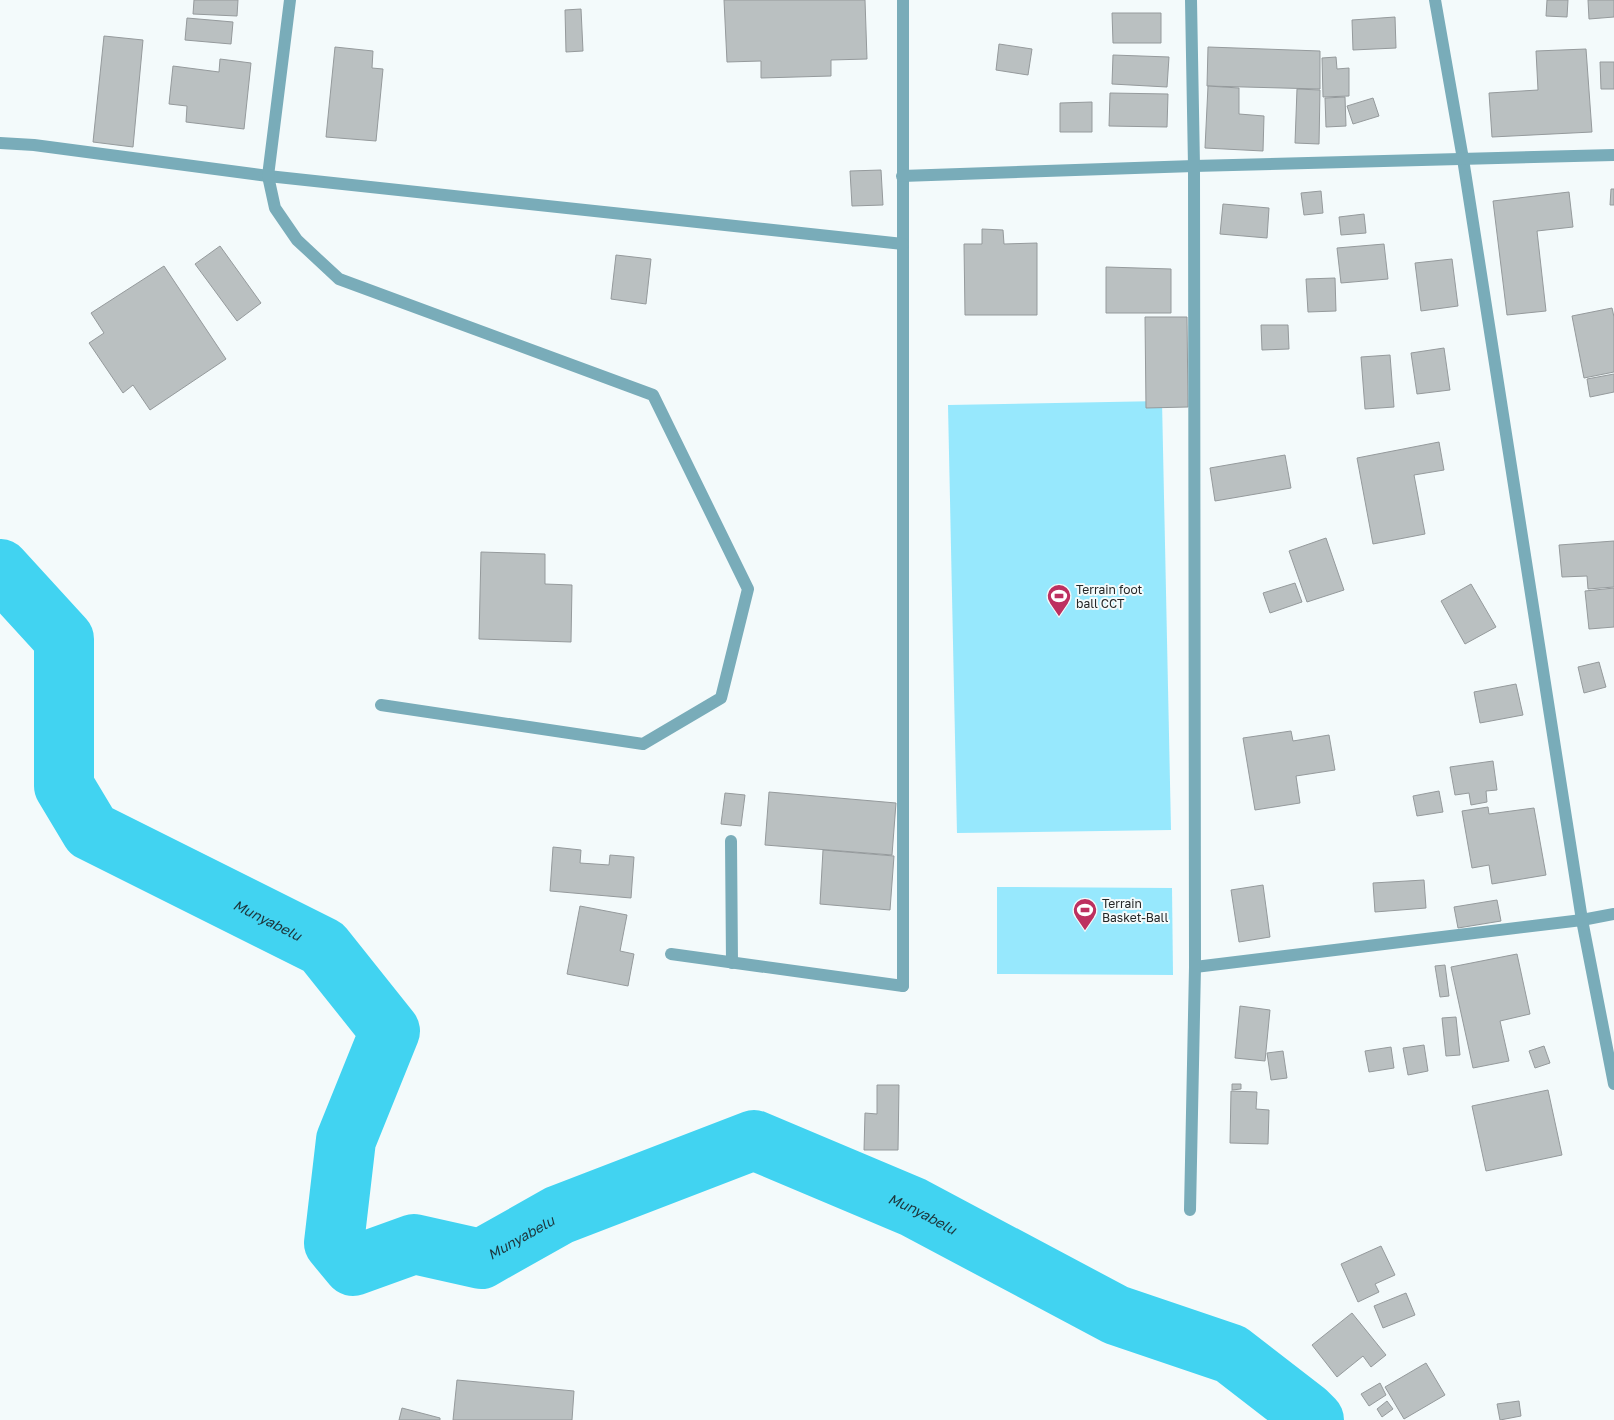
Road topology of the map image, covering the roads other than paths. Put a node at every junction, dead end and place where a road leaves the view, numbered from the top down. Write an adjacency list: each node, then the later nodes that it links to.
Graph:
1 (290, 0): 9 (street)
2 (903, 0): 10 (street)
3 (1191, 0): 8 (street)
4 (1435, 0): 7 (street)
5 (0, 143): 9 (street)
6 (1614, 155): 7 (street)
7 (1464, 160): 8 (street); 15 (street)
8 (1194, 166): 10 (street); 18 (street)
9 (268, 176): 11 (street); 12 (street)
10 (902, 176): 11 (street)
11 (903, 244): 17 (street)
12 (381, 705)
13 (731, 841): 17 (street)
14 (1614, 914): 15 (street)
15 (1582, 920): 18 (street); 19 (street)
16 (671, 954): 17 (street)
17 (732, 962)
18 (1195, 967): 20 (street)
19 (1614, 1084)
20 (1190, 1210)

